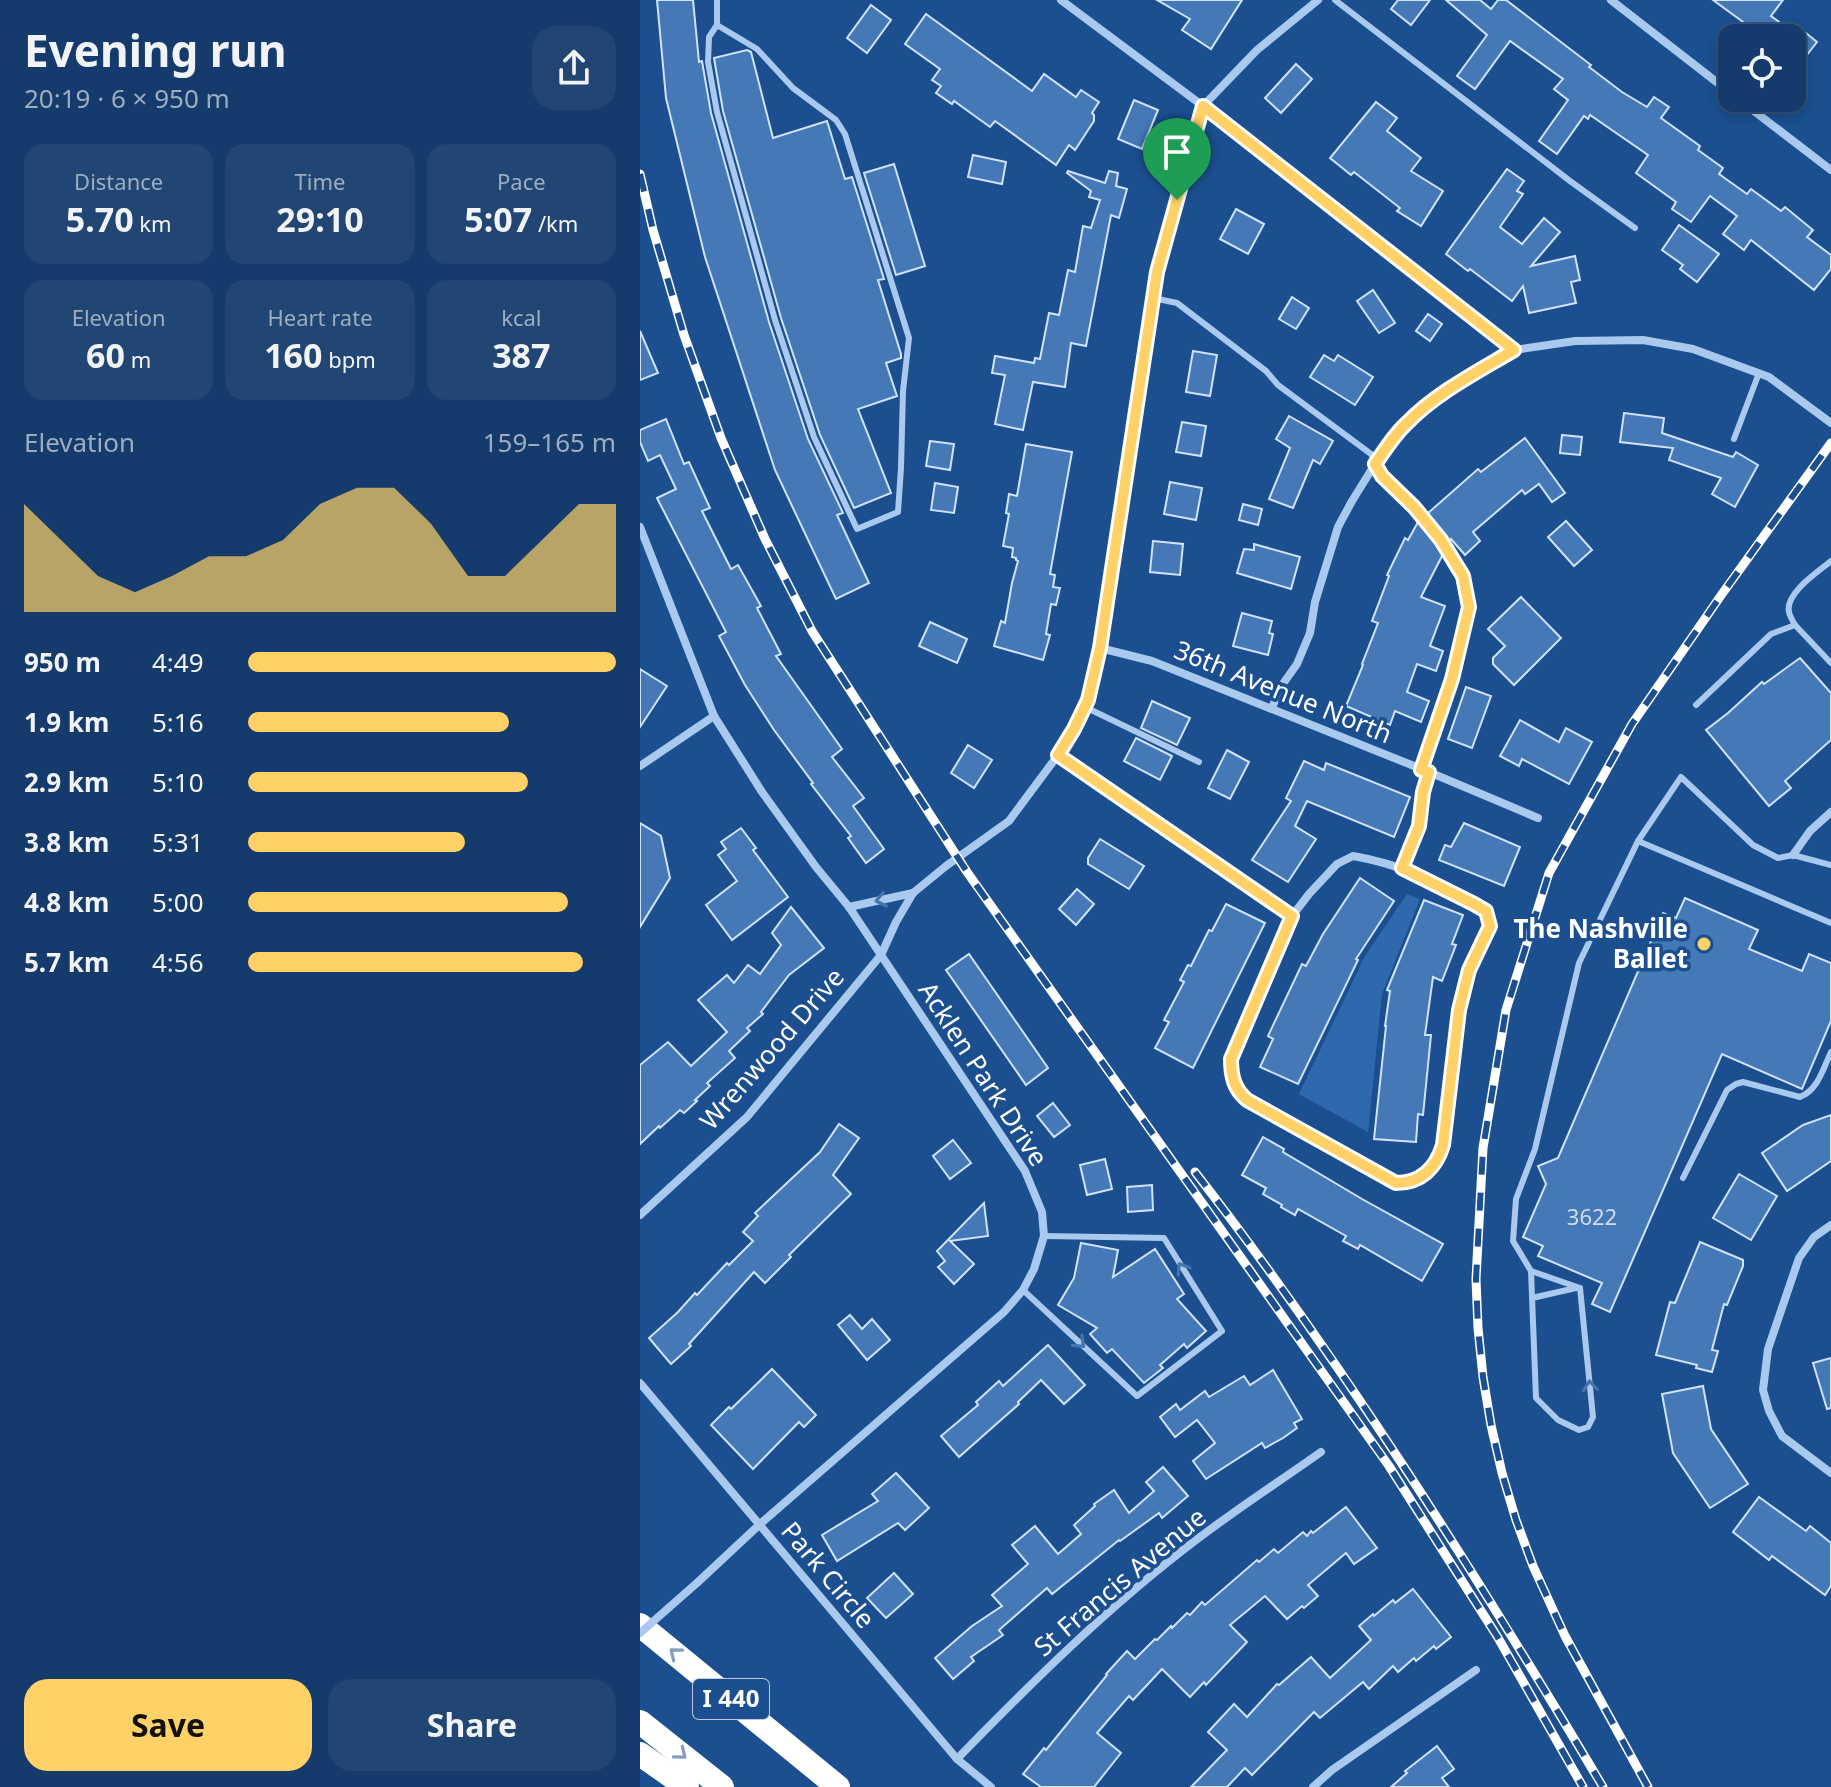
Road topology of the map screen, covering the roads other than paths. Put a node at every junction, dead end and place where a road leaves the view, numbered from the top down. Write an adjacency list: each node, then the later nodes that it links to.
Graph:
1 (717, 0): 6 (lane)
2 (1061, 0): 8 (street)
3 (1318, 0): 8 (street)
4 (1335, 0): 11 (lane)
5 (1611, 0): 7 (street)
6 (717, 25): 6 (lane)
7 (1718, 83)
8 (1203, 106): 12 (street); 13 (street)
9 (1755, 112): 10 (street)
10 (1831, 170)
11 (1635, 228)
12 (1153, 298): 17 (lane); 21 (street)
13 (1514, 350): 14 (street); 17 (street)
14 (1759, 373): 15 (street); 16 (lane)
15 (1831, 423)
16 (1734, 439)
17 (1375, 464): 25 (street); 30 (lane)
18 (640, 527): 26 (street, Acklen Park Drive)
19 (1831, 561): 20 (lane)
20 (1795, 625): 22 (lane); 23 (lane)
21 (1100, 648): 24 (street); 25 (street, 36th Avenue North)
22 (1831, 663)
23 (1696, 705)
24 (1085, 707): 27 (street); 28 (lane)
25 (1272, 708): 30 (street, 36th Avenue North)
26 (714, 716): 29 (street); 38 (street, Acklen Park Drive)
27 (1058, 755): 37 (street); 39 (street)
28 (1199, 762)
29 (640, 766)
30 (1425, 771): 32 (street, 36th Avenue North); 36 (street)
31 (1831, 812): 34 (street)
32 (1538, 818)
33 (1638, 841): 34 (lane); 40 (lane); 47 (lane)
34 (1793, 855): 35 (lane)
35 (1831, 865)
36 (1402, 868): 39 (street); 39 (street)
37 (913, 893): 38 (street, one-way to 38); 41 (street, Wrenwood Drive)
38 (849, 907): 41 (street, Acklen Park Drive)
39 (1292, 916)
40 (1831, 923)
41 (881, 955): 44 (street, Wrenwood Drive); 46 (street, Acklen Park Drive)
42 (1831, 1052): 43 (lane)
43 (1683, 1178)
44 (640, 1215)
45 (1831, 1225): 53 (street)
46 (1044, 1236): 49 (street); 49 (lane, one-way to 46)
47 (1531, 1271): 48 (lane); 50 (lane)
48 (1580, 1288): 50 (lane); 50 (lane, one-way to 48)
49 (1023, 1290): 54 (street)
50 (1532, 1298)
51 (640, 1383): 54 (street, Park Circle)
52 (1321, 1452): 60 (street, St Francis Avenue)
53 (1831, 1473)
54 (759, 1525): 56 (street, bridge); 60 (street, Park Circle)
55 (640, 1625): 63 (highway, I 440, one-way to 55)
56 (640, 1633)
57 (1476, 1670): 65 (street)
58 (640, 1722): 62 (highway, I 440, one-way to 62)
59 (640, 1754): 61 (highway)
60 (957, 1759): 64 (street, Park Circle)
61 (687, 1787)
62 (722, 1787)
63 (838, 1787)
64 (991, 1787)
65 (1313, 1787)

